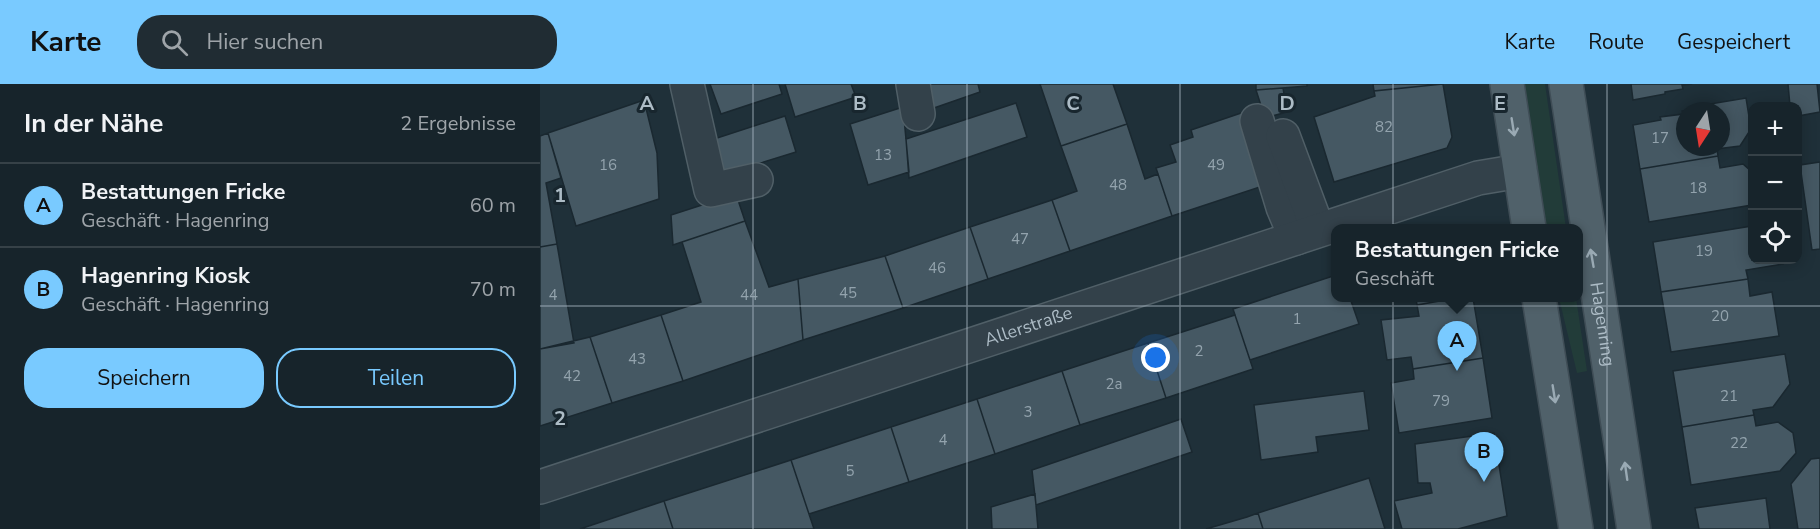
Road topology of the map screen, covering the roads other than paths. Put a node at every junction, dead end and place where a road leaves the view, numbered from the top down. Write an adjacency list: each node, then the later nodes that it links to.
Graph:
1 (687, 84): 6 (street)
2 (1507, 84): 5 (main road, one-way to 5)
3 (1566, 84): 14 (main road, Hagenring, one-way to 3)
4 (1267, 121): 10 (street)
5 (1520, 171): 7 (street, Allerstraße); 8 (main road)
6 (756, 180)
7 (1338, 224)
8 (1527, 224)
9 (1331, 226): 10 (street, Allerstraße)
10 (1307, 234): 12 (street, Allerstraße)
11 (1540, 302): 13 (main road, one-way to 13)
12 (540, 487)
13 (1573, 528)
14 (1634, 529)

